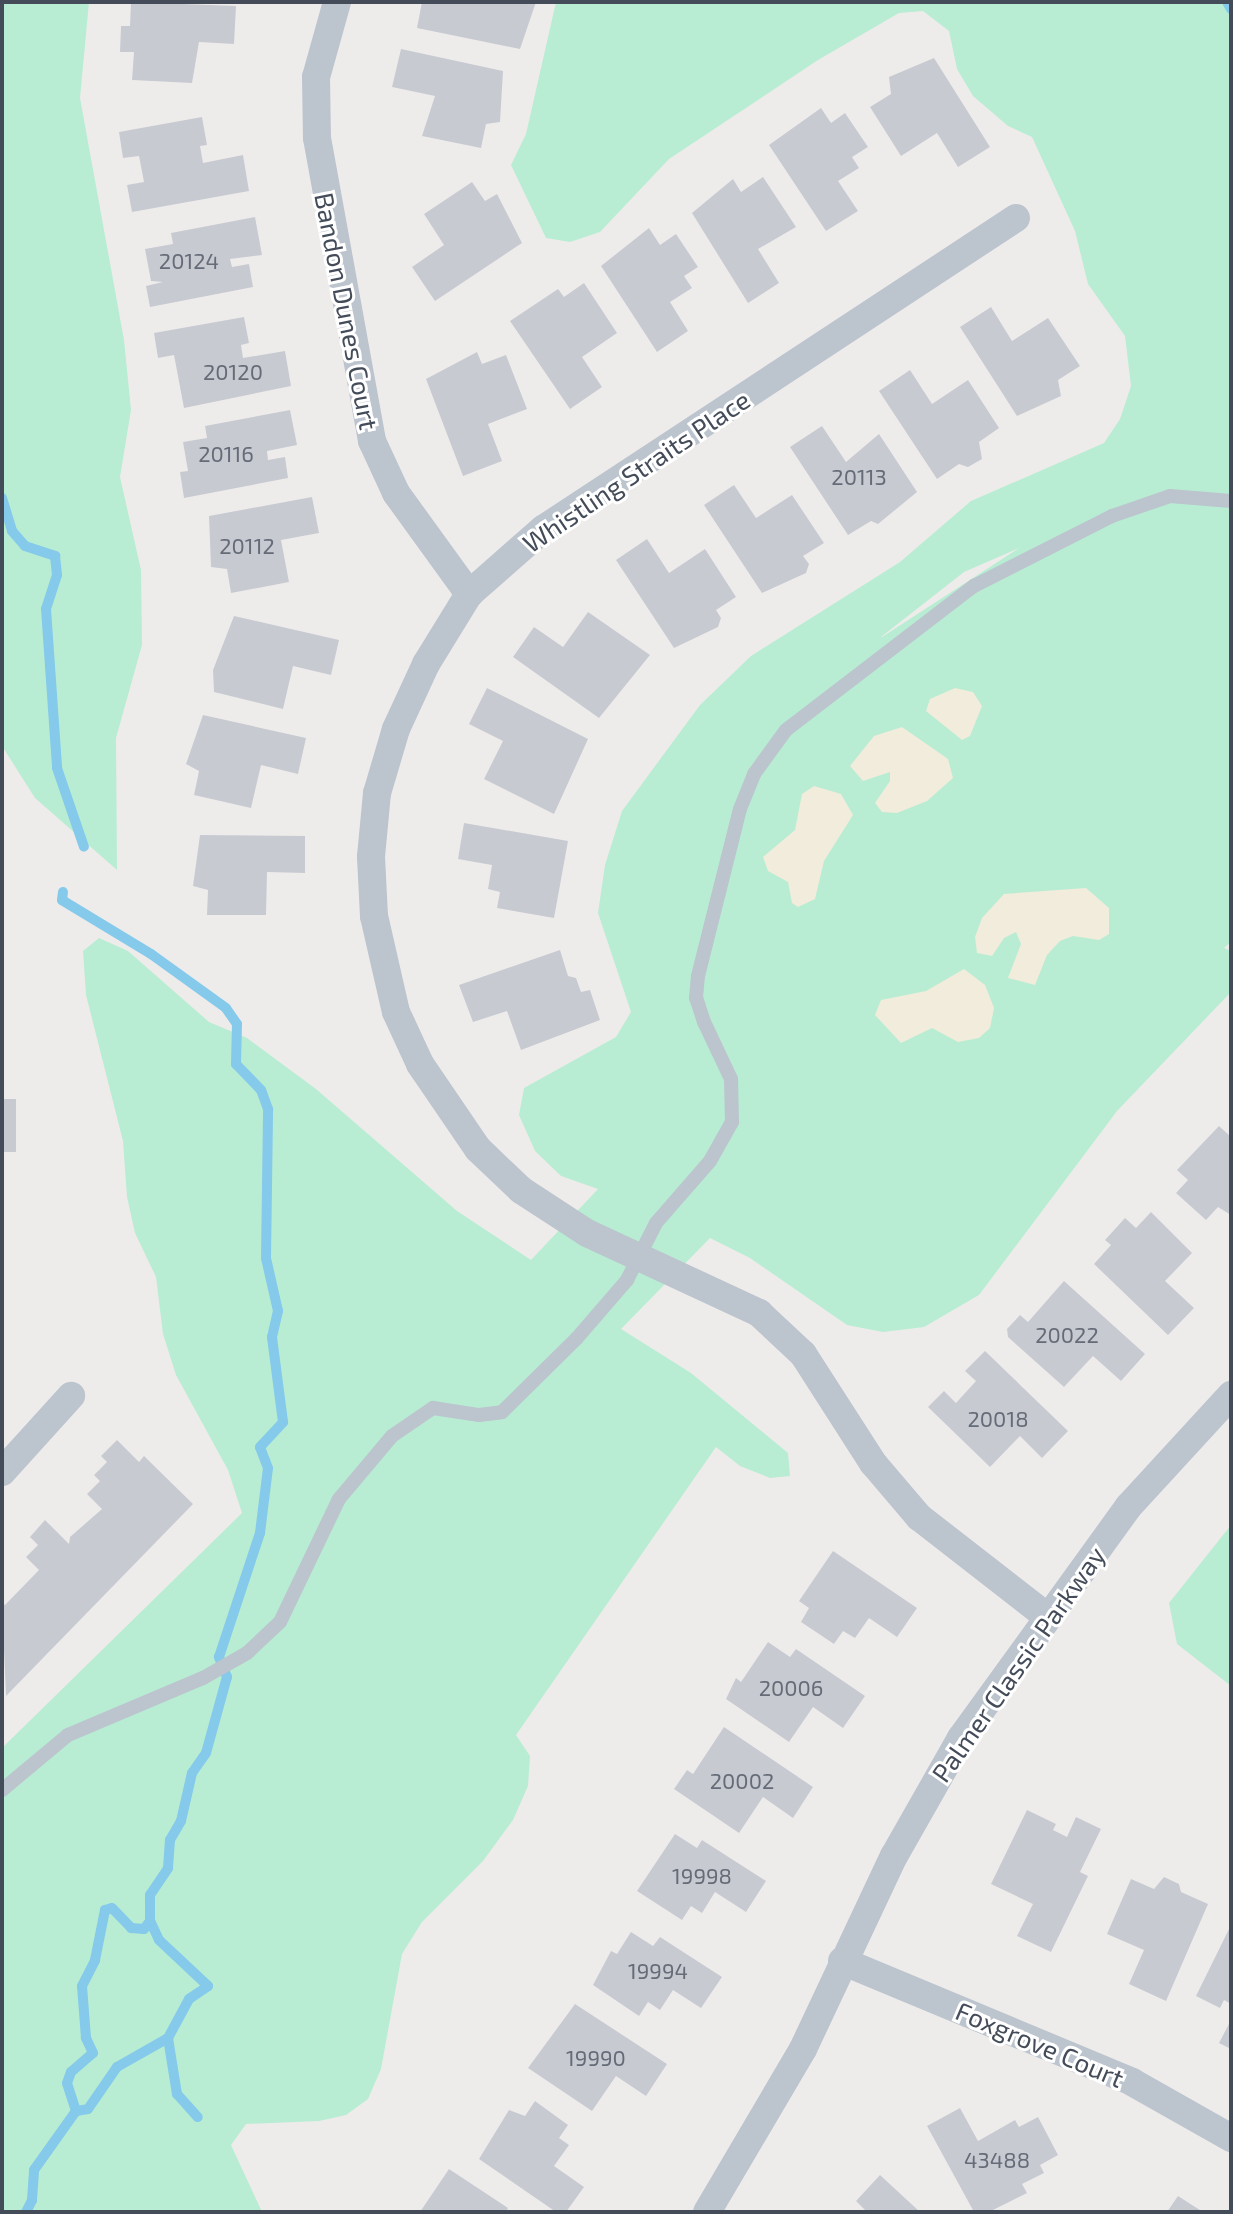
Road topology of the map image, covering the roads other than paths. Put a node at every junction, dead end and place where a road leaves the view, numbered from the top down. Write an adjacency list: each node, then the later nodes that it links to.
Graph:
1 (337, 2): 4 (street, Bandon Dunes Court)
2 (1016, 218): 4 (street, Whistling Straits Place)
3 (1231, 501): 5 (lane)
4 (469, 594): 5 (street, Whistling Straits Place)
5 (638, 1259): 9 (street, Whistling Straits Place); 10 (lane)
6 (1231, 1395): 9 (street, Palmer Classic Parkway)
7 (71, 1396): 8 (street)
8 (2, 1472)
9 (1046, 1616): 11 (street, Palmer Classic Parkway)
10 (2, 1790)
11 (842, 1961): 12 (street, Foxgrove Court); 13 (street, Palmer Classic Parkway)
12 (1231, 2138)
13 (707, 2212)

